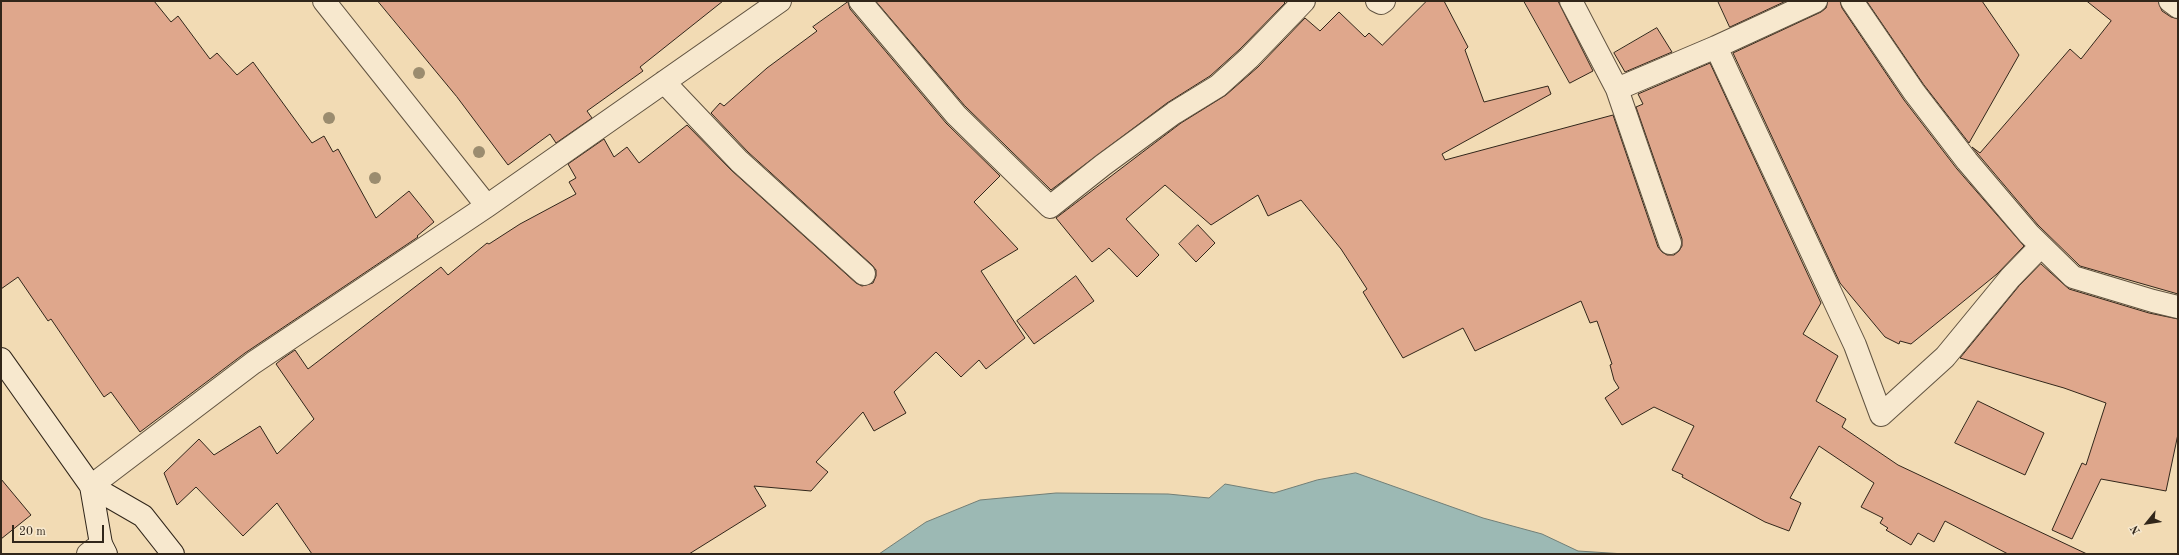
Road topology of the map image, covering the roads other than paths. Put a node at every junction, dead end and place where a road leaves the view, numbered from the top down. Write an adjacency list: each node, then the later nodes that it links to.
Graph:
1 (324, 1): 15 (street)
2 (780, 1): 13 (street)
3 (860, 1): 4 (street)
4 (1304, 1)
5 (1377, 1): 6 (street)
6 (1384, 1)
7 (1571, 1): 14 (street)
8 (1816, 1): 12 (street)
9 (1852, 1): 17 (street)
10 (2170, 1): 11 (street)
11 (2178, 7)
12 (1716, 47): 14 (street); 17 (street)
13 (664, 82): 15 (street); 18 (street)
14 (1617, 89): 16 (street)
15 (487, 206): 21 (street)
16 (1670, 243)
17 (2041, 246): 19 (street)
18 (864, 274)
19 (2178, 307)
20 (1, 358): 21 (street)
21 (92, 486): 22 (street); 23 (street)
22 (98, 551)
23 (173, 554)

